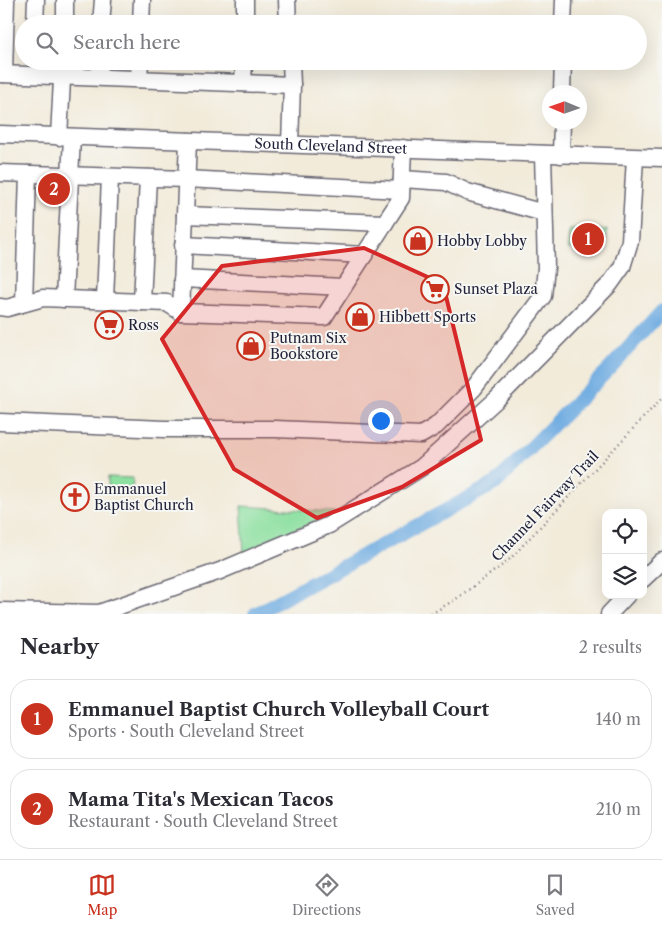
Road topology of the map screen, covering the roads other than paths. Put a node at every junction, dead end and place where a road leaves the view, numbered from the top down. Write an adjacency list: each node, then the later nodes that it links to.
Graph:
1 (6, 0): 23 (street)
2 (36, 0): 9 (street)
3 (65, 0): 10 (street)
4 (103, 0): 11 (street)
5 (142, 0): 12 (street)
6 (245, 0): 13 (street)
7 (287, 0): 14 (street)
8 (564, 0): 15 (street)
9 (35, 15)
10 (64, 15)
11 (102, 15)
12 (141, 15)
13 (244, 15)
14 (288, 15)
15 (563, 15)
16 (23, 70): 23 (street)
17 (63, 70): 30 (street)
18 (103, 70): 24 (street)
19 (140, 70): 24 (street)
20 (244, 70): 25 (street)
21 (291, 70): 26 (street)
22 (563, 70): 27 (street)
23 (2, 74)
24 (139, 79): 25 (street)
25 (243, 83): 26 (street)
26 (292, 85): 32 (street)
27 (562, 85)
28 (562, 130): 35 (street)
29 (0, 134): 30 (street, South Cleveland Street)
30 (66, 137): 31 (street, South Cleveland Street); 40 (street)
31 (188, 141): 32 (street, South Cleveland Street); 43 (street)
32 (290, 144): 33 (street, South Cleveland Street)
33 (403, 148): 34 (street, South Cleveland Street); 44 (street)
34 (543, 154): 35 (street, South Cleveland Street); 45 (street)
35 (561, 155): 36 (street, South Cleveland Street)
36 (635, 158): 37 (street, South Cleveland Street); 62 (street)
37 (662, 158)
38 (0, 173): 39 (street)
39 (28, 174): 40 (street); 55 (street)
40 (70, 176): 41 (street); 52 (street)
41 (110, 177): 42 (street); 53 (street)
42 (148, 178): 43 (street); 54 (street)
43 (186, 179): 44 (street); 46 (street)
44 (401, 184): 45 (street); 47 (street)
45 (544, 213): 58 (street)
46 (184, 215): 47 (street); 48 (street)
47 (385, 223): 49 (street)
48 (183, 245): 49 (street); 50 (street)
49 (364, 255): 51 (street)
50 (182, 279): 51 (street); 57 (street)
51 (343, 287): 57 (street)
52 (64, 299): 53 (street); 55 (street)
53 (104, 300): 54 (street)
54 (142, 302): 57 (street)
55 (24, 303): 56 (street)
56 (0, 307)
57 (181, 312)
58 (0, 422)
59 (662, 561): 60 (street)
60 (647, 576)
61 (624, 599): 63 (street)
62 (0, 611)
63 (609, 614)

